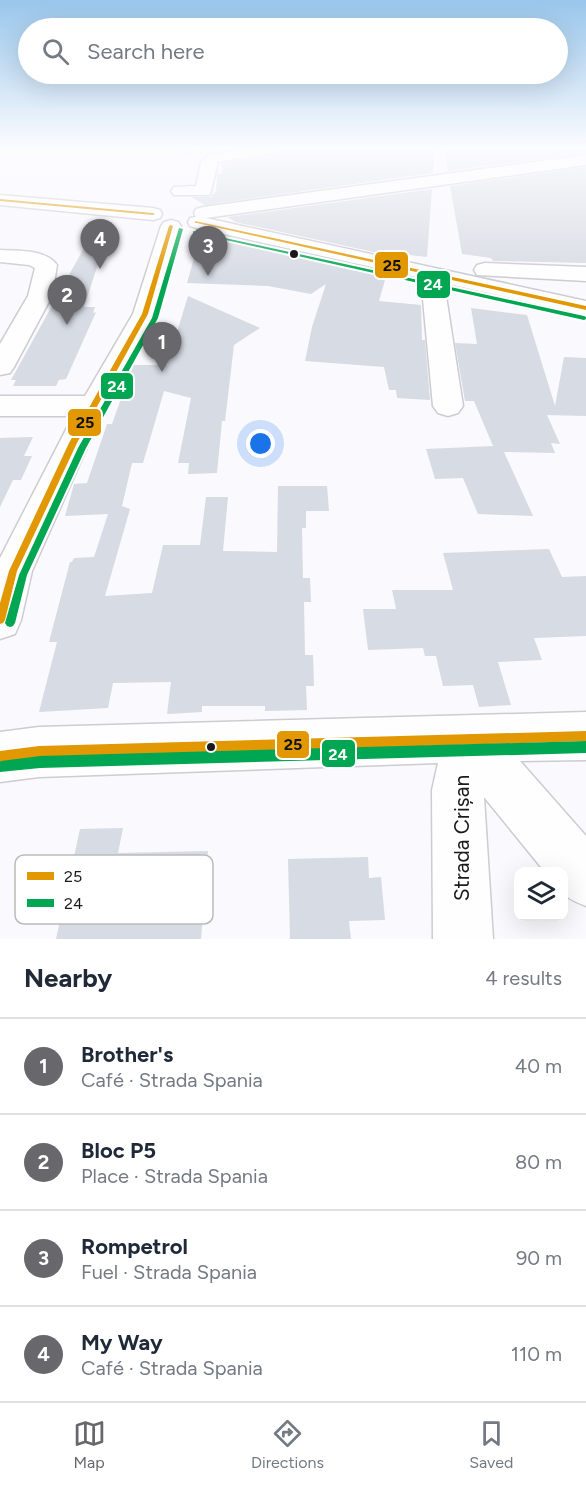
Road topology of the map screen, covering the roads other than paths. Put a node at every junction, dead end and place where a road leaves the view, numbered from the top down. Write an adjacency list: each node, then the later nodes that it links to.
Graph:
1 (183, 192): 5 (street)
2 (203, 192): 5 (street)
3 (338, 192): 5 (street)
4 (0, 200): 5 (street)
5 (181, 212): 7 (street); 13 (street)
6 (0, 256): 11 (street)
7 (396, 266): 8 (street); 9 (street)
8 (432, 274): 10 (street); 14 (street)
9 (586, 274)
10 (586, 308)
11 (0, 367)
12 (0, 406): 13 (street)
13 (93, 406): 15 (street)
14 (448, 406)
15 (0, 620)
16 (586, 736): 17 (street)
17 (466, 738): 18 (street); 19 (street); 20 (street, Strada Crișan)
18 (0, 757)
19 (586, 878)
20 (463, 939)

